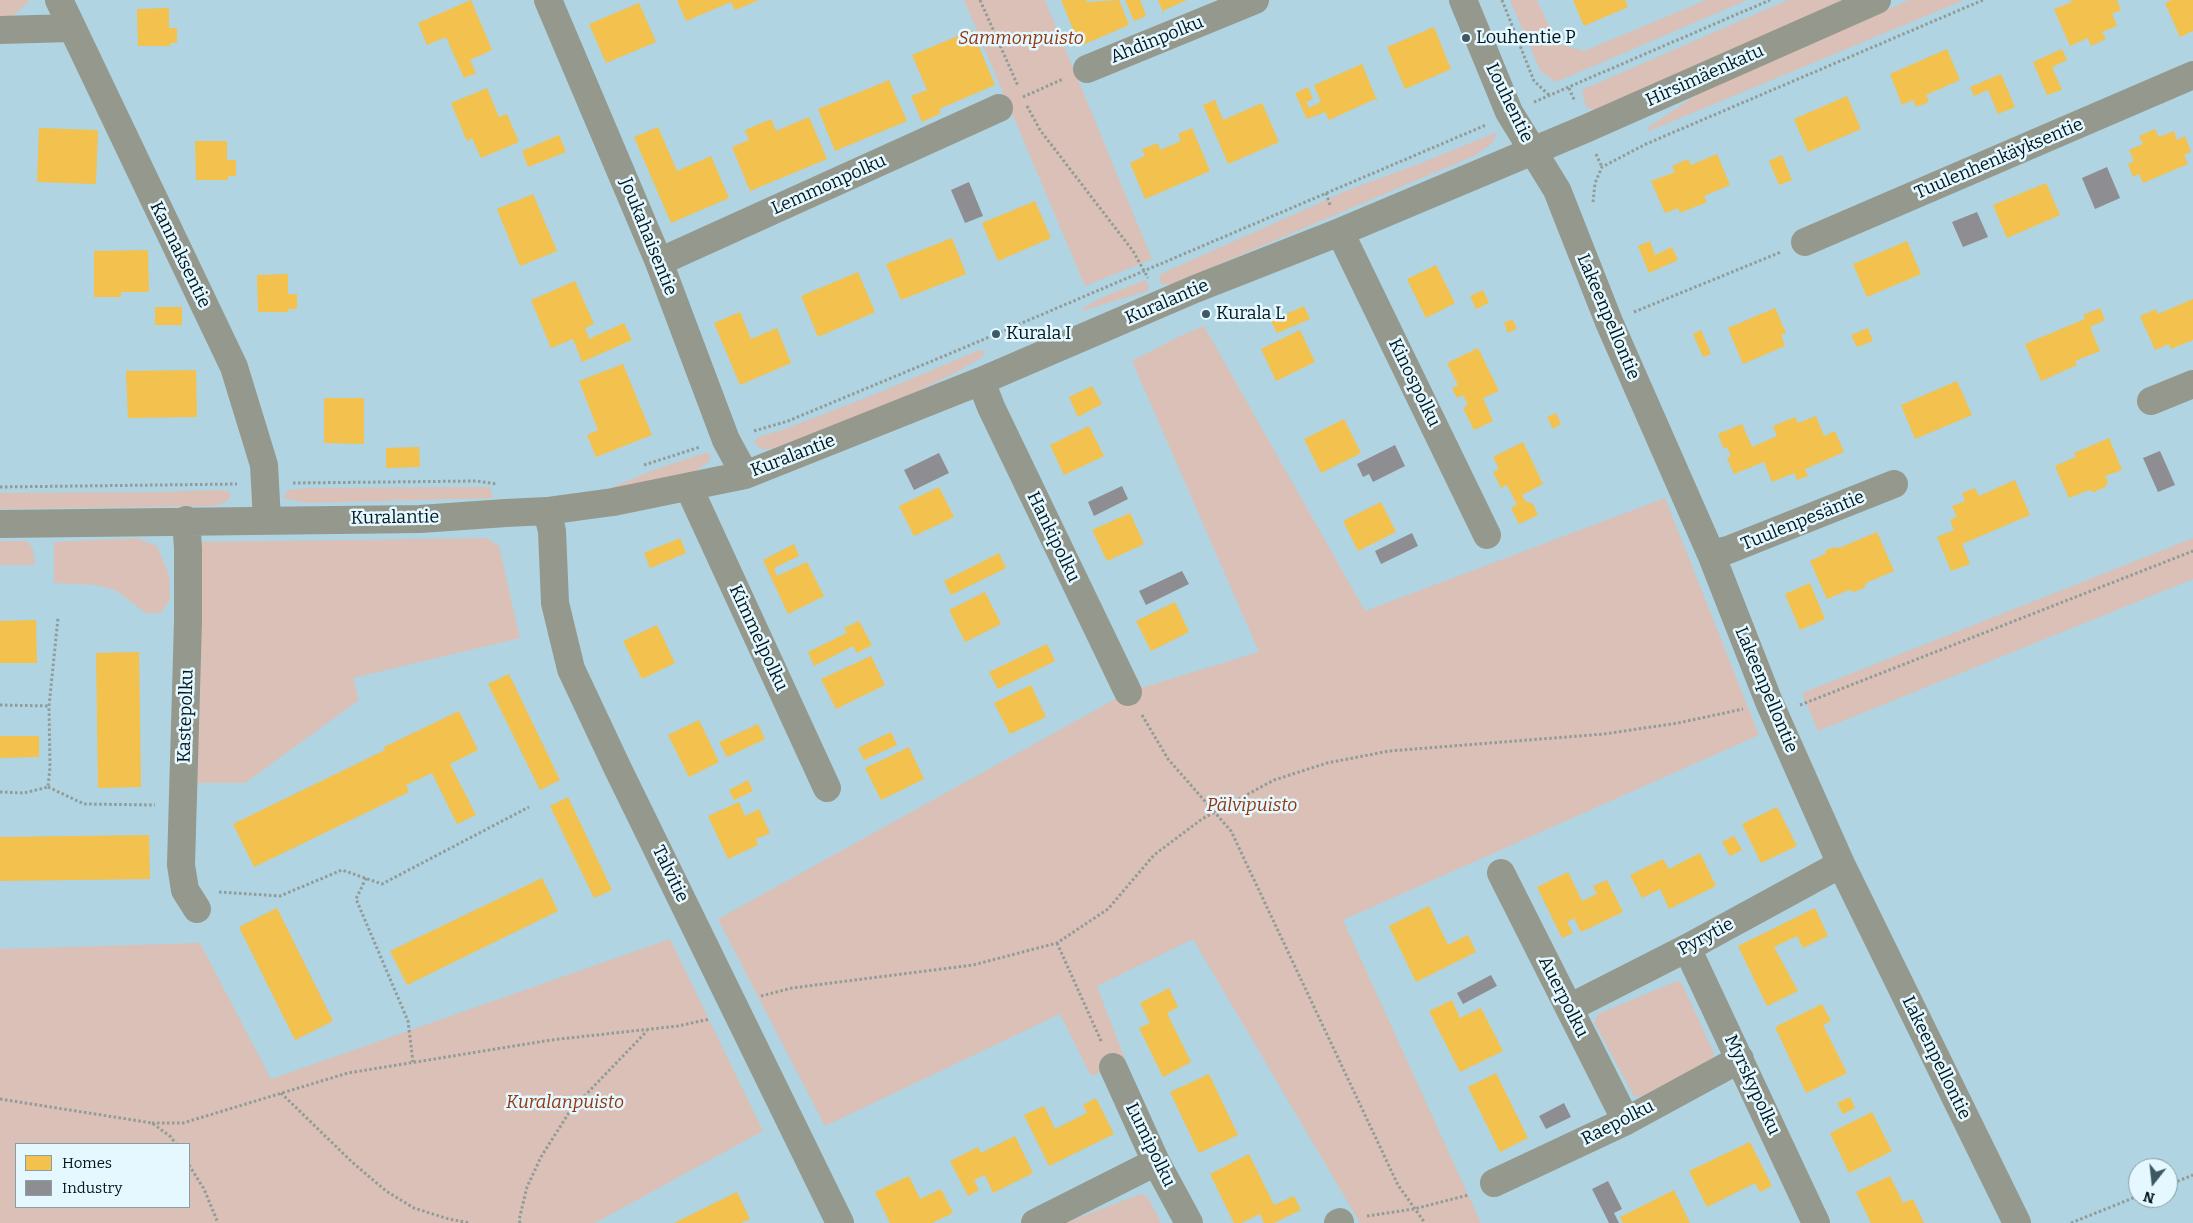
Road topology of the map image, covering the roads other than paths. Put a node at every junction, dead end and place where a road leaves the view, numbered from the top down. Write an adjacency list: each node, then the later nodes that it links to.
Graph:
1 (59, 0): 6 (street, Kannaksentie)
2 (548, 0): 14 (street, Joukahaisentie)
3 (1255, 0): 8 (street, Ahdinpolku)
4 (1463, 0): 11 (street, Louhentie)
5 (1877, 0): 11 (street, Hirsimäenkatu)
6 (71, 28): 7 (street); 23 (street, Kannaksentie)
7 (0, 30)
8 (1087, 69)
9 (2193, 75): 13 (street, Tuulenhenkäyksentie)
10 (1011, 103): 14 (street, Lemmonpolku)
11 (1532, 151): 12 (street, Kuralantie); 26 (street, Lakeenpellontie)
12 (1340, 232): 15 (street, Kuralantie); 25 (street, Kinospolku)
13 (1804, 242)
14 (659, 262): 18 (street, Joukahaisentie)
15 (981, 381): 18 (street, Kuralantie); 27 (street, Hankipolku)
16 (2193, 384): 17 (street)
17 (2151, 401)
18 (745, 475): 20 (street, Kuralantie)
19 (1894, 484): 26 (street, Tuulenpesäntie)
20 (689, 488): 21 (street, Kuralantie); 28 (street, Kimmelpolku)
21 (547, 511): 23 (street, Kuralantie); 39 (street, Talvitie)
22 (186, 520): 23 (street, Kuralantie); 24 (street, Kuralantie); 31 (street, Kastepolku)
23 (267, 520)
24 (0, 524)
25 (1488, 535)
26 (1711, 554): 29 (street, Lakeenpellontie)
27 (1128, 692)
28 (827, 788)
29 (1841, 864): 32 (street, Pyrytie); 43 (street, Lakeenpellontie)
30 (1501, 873): 33 (street, Auerpolku)
31 (191, 900)
32 (1687, 948): 33 (street, Pyrytie); 34 (street, Myrskypolku)
33 (1569, 1008): 36 (street, Auerpolku)
34 (1740, 1059): 36 (street, Raepolku); 42 (street, Myrskypolku)
35 (1113, 1066): 37 (street, Lumipolku)
36 (1626, 1121): 38 (street, Raepolku)
37 (1156, 1162): 40 (street); 41 (street, Lumipolku)
38 (1494, 1183)
39 (840, 1223)
40 (1037, 1223)
41 (1189, 1223)
42 (1816, 1223)
43 (2017, 1223)

